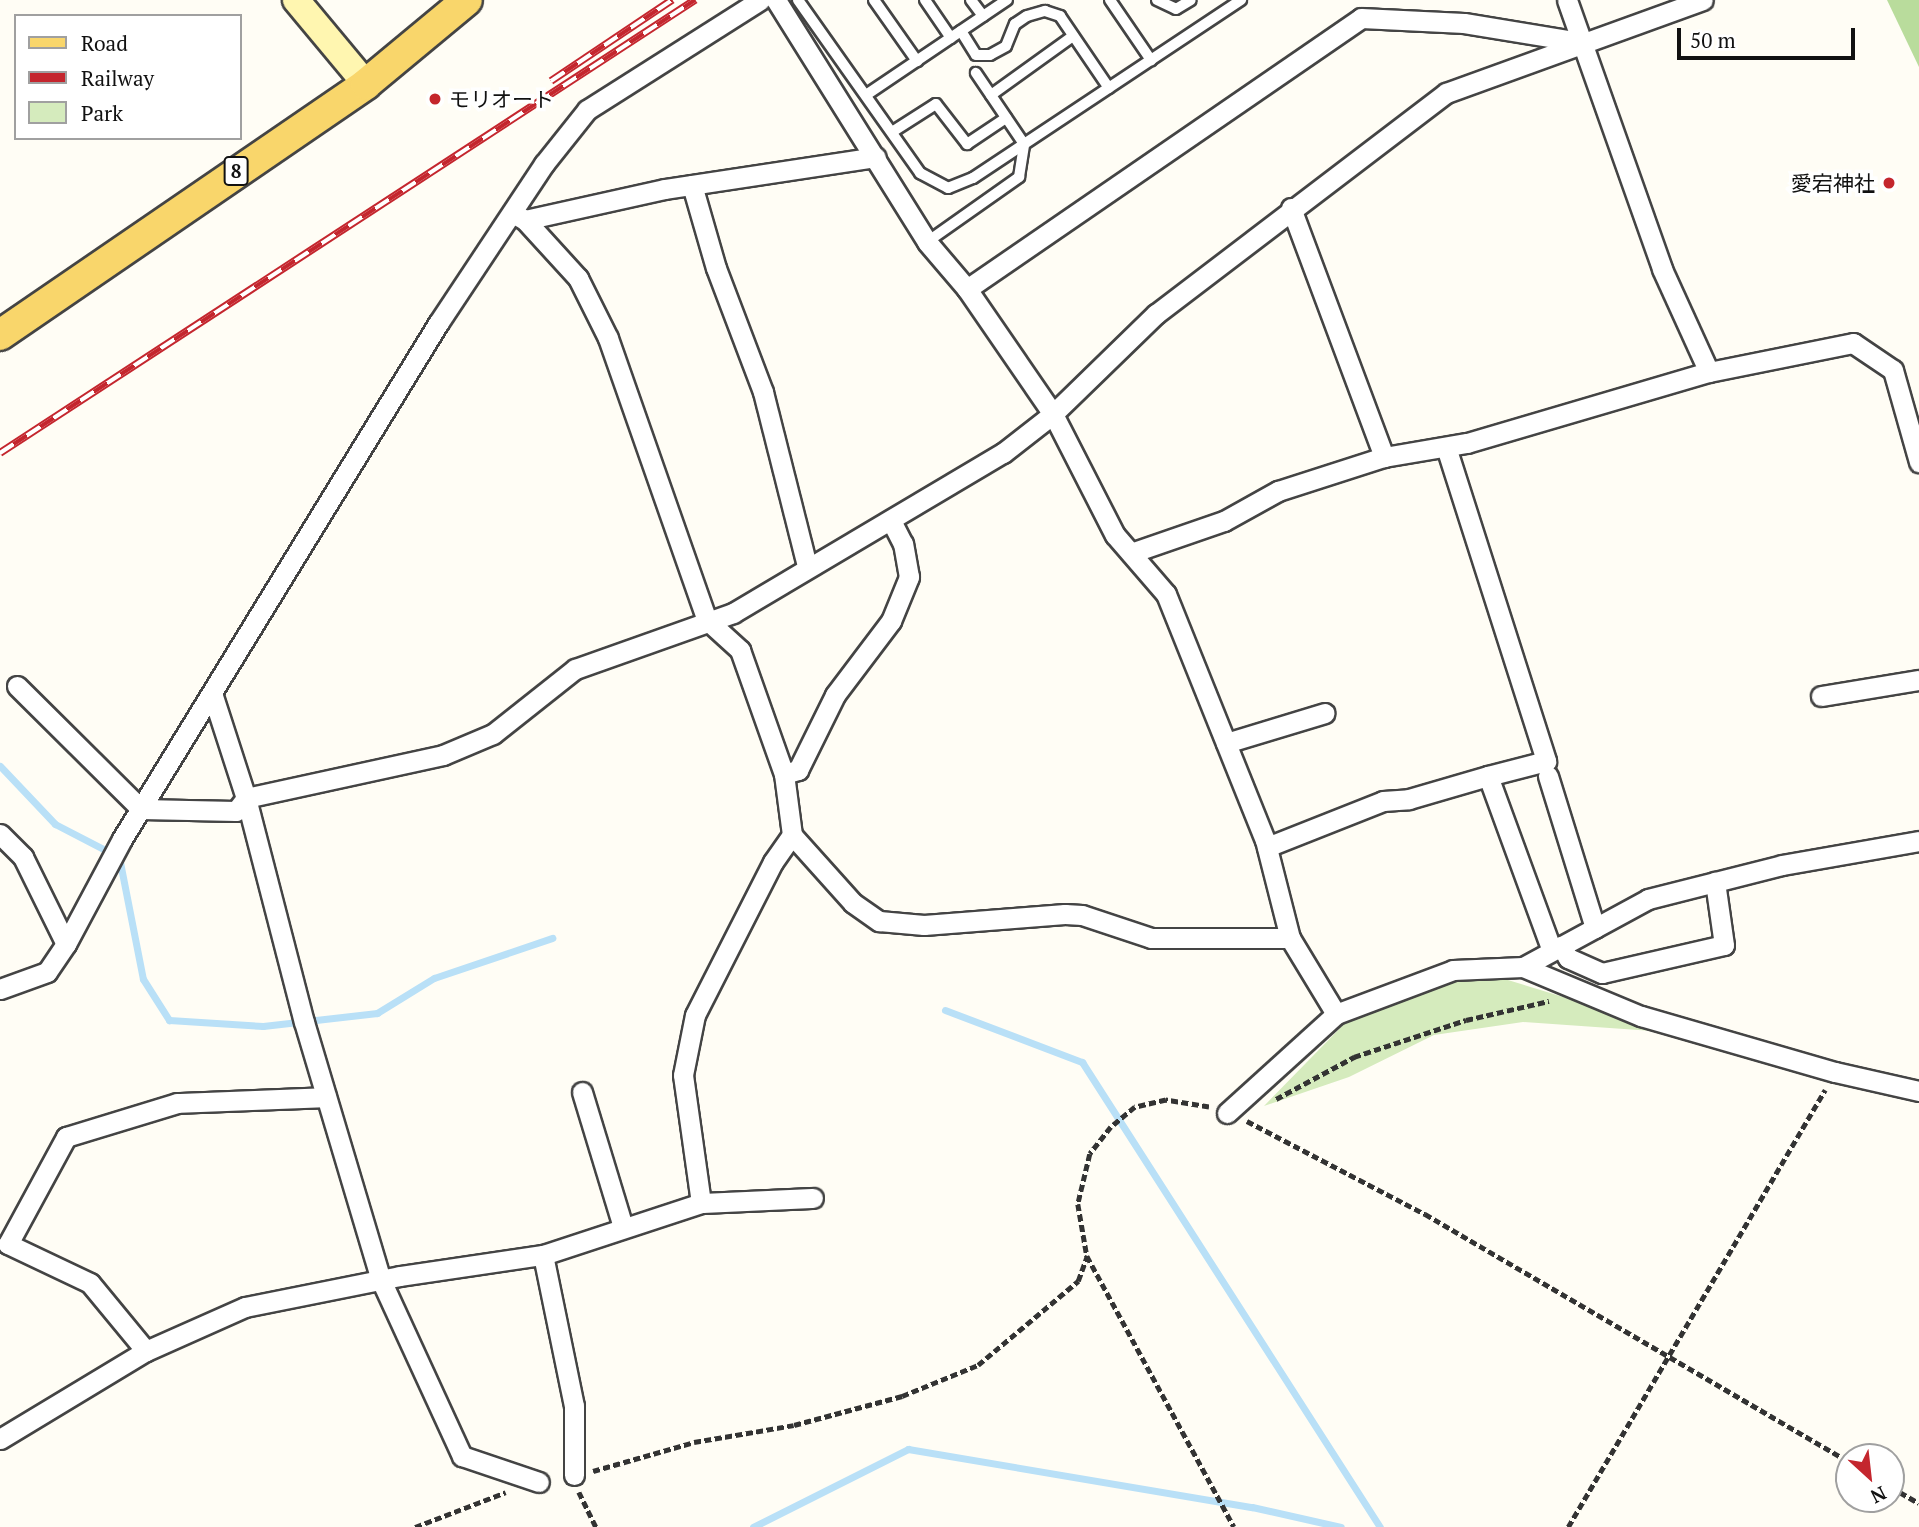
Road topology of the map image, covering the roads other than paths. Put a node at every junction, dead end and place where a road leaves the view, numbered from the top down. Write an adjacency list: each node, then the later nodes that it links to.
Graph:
1 (296, 0): 24 (street)
2 (467, 0): 24 (main road, 8)
3 (760, 0): 34 (street)
4 (776, 0): 31 (street)
5 (798, 0): 26 (lane)
6 (874, 0): 22 (lane)
7 (925, 0): 19 (lane)
8 (971, 0): 16 (lane)
9 (1007, 0): 16 (lane)
10 (1110, 0): 21 (lane)
11 (1157, 0): 12 (lane)
12 (1191, 0)
13 (1241, 0): 21 (lane)
14 (1566, 0): 20 (street)
15 (1703, 0): 20 (street)
16 (983, 16): 17 (lane)
17 (961, 31): 18 (lane); 19 (lane)
18 (1073, 37): 25 (lane); 27 (lane)
19 (951, 38): 22 (lane)
20 (1580, 42): 33 (street); 36 (street); 38 (street)
21 (1151, 60): 25 (lane)
22 (917, 61): 26 (lane)
23 (976, 73): 27 (lane)
24 (366, 84): 37 (main road, 8)
25 (1109, 88): 30 (lane)
26 (866, 95): 29 (lane)
27 (991, 95): 28 (lane)
28 (1006, 118): 29 (lane); 30 (lane)
29 (892, 132): 30 (lane)
30 (1024, 144): 35 (lane)
31 (876, 157): 32 (street); 35 (street)
32 (692, 185): 34 (street); 45 (street)
33 (1291, 208): 39 (street); 41 (street)
34 (518, 216): 46 (street); 49 (street)
35 (927, 242): 36 (street)
36 (967, 289): 39 (street)
37 (0, 335)
38 (1709, 372): 40 (street); 42 (street)
39 (1053, 414): 43 (street); 44 (street)
40 (1446, 447): 41 (street); 54 (street)
41 (1384, 457): 44 (street)
42 (1919, 462)
43 (891, 520): 45 (street); 53 (street)
44 (1131, 553): 52 (street)
45 (807, 566): 46 (street)
46 (708, 620): 53 (street); 56 (street)
47 (1919, 680): 50 (street)
48 (17, 686): 57 (street)
49 (212, 693): 56 (street); 57 (street)
50 (1821, 696)
51 (1325, 713): 52 (street)
52 (1226, 743): 61 (street)
53 (784, 774): 59 (street)
54 (1488, 776): 61 (street); 66 (street)
55 (1548, 776): 63 (street)
56 (246, 798): 57 (street); 72 (street)
57 (141, 808): 65 (street)
58 (0, 834): 65 (street)
59 (792, 835): 64 (street); 75 (street)
60 (1919, 841): 62 (street)
61 (1266, 848): 64 (street)
62 (1715, 882): 63 (street); 66 (street)
63 (1595, 928): 66 (street)
64 (1290, 938): 69 (street)
65 (66, 944): 68 (street)
66 (1557, 949): 67 (street)
67 (1523, 967): 69 (street); 70 (street)
68 (0, 989)
69 (1336, 1014): 73 (street)
70 (1919, 1091)
71 (582, 1092): 76 (street)
72 (326, 1097): 77 (street); 79 (street)
73 (1234, 1116)
74 (813, 1198): 75 (street)
75 (701, 1203): 76 (street)
76 (623, 1227): 78 (street)
77 (4, 1240): 80 (street)
78 (542, 1255): 79 (street); 82 (street)
79 (381, 1280): 80 (street); 83 (street)
80 (146, 1351): 81 (street)
81 (0, 1439)
82 (574, 1475)
83 (539, 1482)

